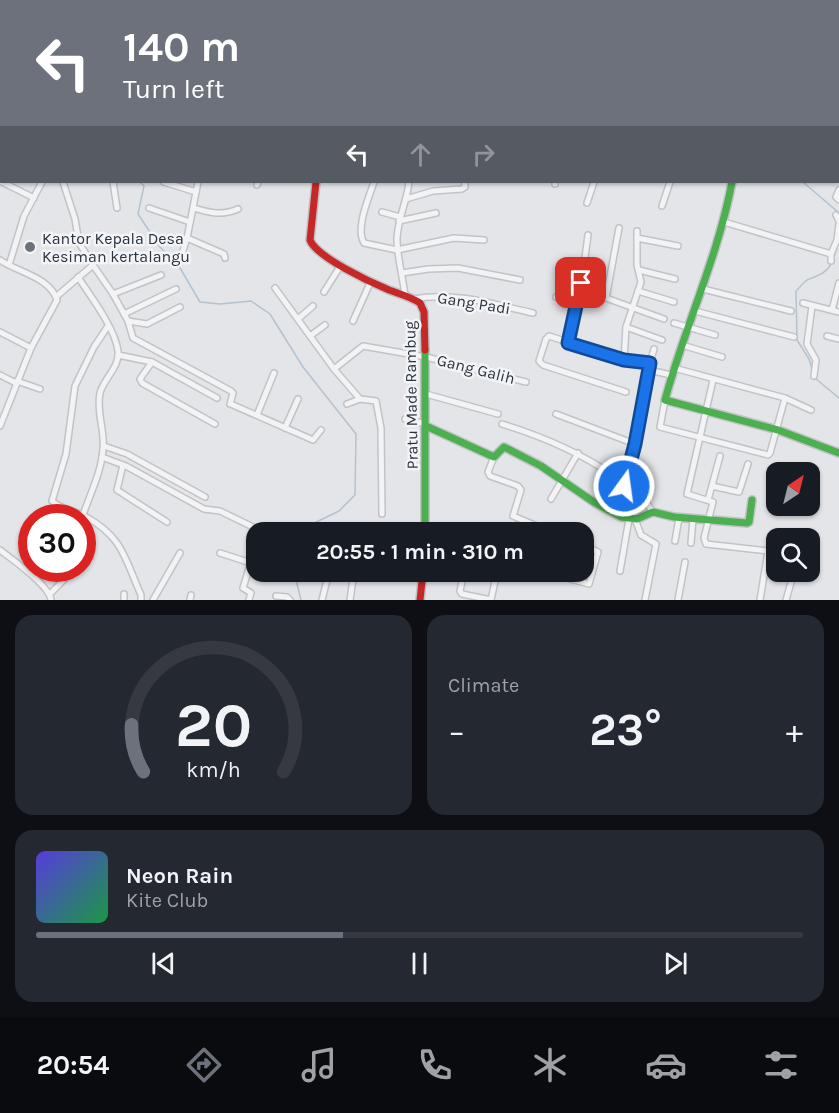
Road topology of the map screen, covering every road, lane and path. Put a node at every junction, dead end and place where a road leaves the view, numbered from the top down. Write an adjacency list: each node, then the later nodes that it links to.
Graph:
1 (5, 183): 16 (street)
2 (42, 183): 16 (street)
3 (63, 183): 43 (street)
4 (113, 183): 21 (street)
5 (167, 183): 15 (street)
6 (198, 183): 15 (street)
7 (316, 183): 44 (street, Pratu Made Rambug)
8 (374, 183): 36 (street)
9 (409, 183): 17 (street)
10 (465, 183): 17 (street)
11 (594, 183): 19 (street)
12 (670, 183): 20 (street)
13 (732, 183): 30 (street)
14 (839, 190): 18 (street)
15 (196, 192): 23 (street)
16 (34, 198): 42 (street)
17 (406, 199): 27 (street)
18 (839, 200)
19 (587, 203)
20 (662, 206)
21 (117, 208)
22 (148, 208): 29 (street)
23 (194, 208): 24 (street); 29 (street)
24 (238, 209)
25 (382, 212): 27 (street)
26 (436, 213): 27 (street)
27 (400, 219): 36 (street)
28 (838, 220): 37 (street)
29 (190, 222): 33 (street)
30 (724, 222): 37 (street); 55 (street)
31 (619, 228): 69 (street)
32 (588, 235): 63 (street)
33 (187, 238): 38 (street); 39 (street)
34 (484, 240): 36 (street)
35 (678, 246): 45 (street)
36 (398, 250): 46 (street)
37 (831, 254): 41 (street)
38 (181, 257)
39 (225, 258)
40 (0, 260): 42 (street)
41 (831, 261)
42 (9, 265): 59 (street)
43 (93, 265): 48 (street); 58 (street)
44 (341, 265): 51 (street, Pratu Made Rambug); 57 (street)
45 (639, 270): 49 (street); 56 (street)
46 (402, 273): 50 (street); 60 (street)
47 (161, 275): 58 (street)
48 (78, 277): 59 (street); 82 (street)
49 (675, 279)
50 (520, 280)
51 (371, 281): 60 (street, Pratu Made Rambug); 79 (street)
52 (839, 283): 70 (street)
53 (275, 288): 76 (street)
54 (176, 289): 75 (street)
55 (703, 290): 71 (street); 72 (street)
56 (638, 291): 64 (street); 69 (street)
57 (324, 292)
58 (113, 294): 75 (street)
59 (57, 296): 94 (street)
60 (405, 296): 62 (street, Pratu Made Rambug)
61 (555, 297): 63 (street)
62 (414, 299): 74 (street, Gang Padi); 97 (street, Pratu Made Rambug)
63 (577, 302): 92 (street)
64 (674, 302)
65 (803, 303): 67 (street)
66 (313, 306): 76 (street)
67 (812, 306): 70 (street); 106 (street)
68 (180, 307): 78 (street)
69 (631, 308): 77 (street); 83 (street)
70 (832, 310): 73 (street)
71 (695, 311): 84 (street); 89 (street)
72 (791, 311)
73 (839, 312)
74 (533, 313)
75 (124, 314): 78 (street)
76 (298, 319): 87 (street)
77 (664, 319)
78 (128, 321): 123 (street)
79 (353, 321)
80 (674, 323): 84 (street)
81 (325, 325): 87 (street)
82 (108, 327): 96 (street); 149 (street)
83 (626, 327): 91 (street); 99 (street)
84 (689, 328): 86 (street); 93 (street)
85 (0, 332): 94 (street)
86 (715, 335)
87 (310, 336): 102 (street)
88 (827, 336): 90 (street)
89 (794, 337)
90 (839, 339)
91 (662, 340)
92 (568, 343): 99 (street); 111 (street)
93 (682, 345): 98 (street); 103 (street)
94 (31, 348): 108 (street)
95 (654, 349): 101 (street)
96 (118, 355): 100 (street); 134 (street)
97 (426, 357): 102 (street, Gang Galih); 109 (street, Gang Galih); 112 (street, Pratu Made Rambug)
98 (722, 357)
99 (624, 360): 101 (street)
100 (152, 362): 113 (street); 125 (street)
101 (650, 367): 103 (street); 133 (street)
102 (334, 369): 116 (street)
103 (672, 371): 107 (street); 117 (street)
104 (274, 373): 123 (street)
105 (0, 375): 108 (street)
106 (814, 376)
107 (713, 380): 114 (street); 120 (street)
108 (17, 382): 110 (street); 128 (street)
109 (526, 382)
110 (40, 389)
111 (626, 392)
112 (426, 394): 121 (street); 127 (street, Pratu Made Rambug)
113 (217, 398)
114 (785, 398): 119 (street); 131 (street)
115 (298, 399): 129 (street)
116 (360, 399): 118 (street); 152 (street)
117 (665, 400): 120 (street); 132 (street)
118 (346, 404)
119 (811, 410)
120 (706, 411): 131 (street); 132 (street)
121 (498, 414)
122 (556, 414): 133 (street)
123 (257, 416): 129 (street)
124 (405, 419): 127 (street)
125 (215, 424)
126 (502, 424): 135 (street)
127 (426, 425): 139 (street); 158 (street, Pratu Made Rambug)
128 (0, 426)
129 (285, 428): 130 (street)
130 (321, 430)
131 (778, 430): 132 (street); 136 (street)
132 (701, 436): 147 (street)
133 (635, 444): 151 (street)
134 (104, 446): 138 (street); 145 (street)
135 (578, 453): 142 (street); 143 (street)
136 (839, 453)
137 (720, 456): 144 (street)
138 (102, 457): 141 (street); 150 (street)
139 (494, 457): 143 (street); 159 (street)
140 (748, 464): 144 (street)
141 (123, 465): 157 (street); 161 (street)
142 (611, 474)
143 (563, 480): 146 (street); 154 (street)
144 (712, 486): 147 (street)
145 (205, 497)
146 (551, 499)
147 (708, 500): 156 (street)
148 (752, 500): 156 (street)
149 (55, 504)
150 (87, 504)
151 (653, 512): 153 (street); 154 (street)
152 (382, 514)
153 (679, 518): 155 (street); 162 (street)
154 (632, 519): 171 (street); 190 (street)
155 (693, 519): 156 (street); 163 (street)
156 (709, 520): 192 (street)
157 (167, 522)
158 (425, 522)
159 (527, 522)
160 (96, 524): 182 (street)
161 (246, 524)
162 (675, 541)
163 (691, 543)
164 (0, 550): 181 (street)
165 (594, 550): 170 (street)
166 (180, 553): 183 (street)
167 (220, 553): 168 (street)
168 (246, 561)
169 (685, 562): 191 (street)
170 (594, 566)
171 (620, 571)
172 (246, 579): 184 (street)
173 (63, 582): 181 (street)
174 (326, 582): 186 (street)
175 (353, 582): 187 (street)
176 (422, 582): 188 (street)
177 (462, 582): 189 (street)
178 (494, 582): 189 (street)
179 (791, 582): 193 (street)
180 (276, 596): 185 (street)
181 (50, 597)
182 (142, 600)
183 (153, 600)
184 (249, 600)
185 (290, 600)
186 (322, 600)
187 (350, 600)
188 (420, 600)
189 (490, 600)
190 (645, 600)
191 (678, 600)
192 (760, 600)
193 (786, 600)

